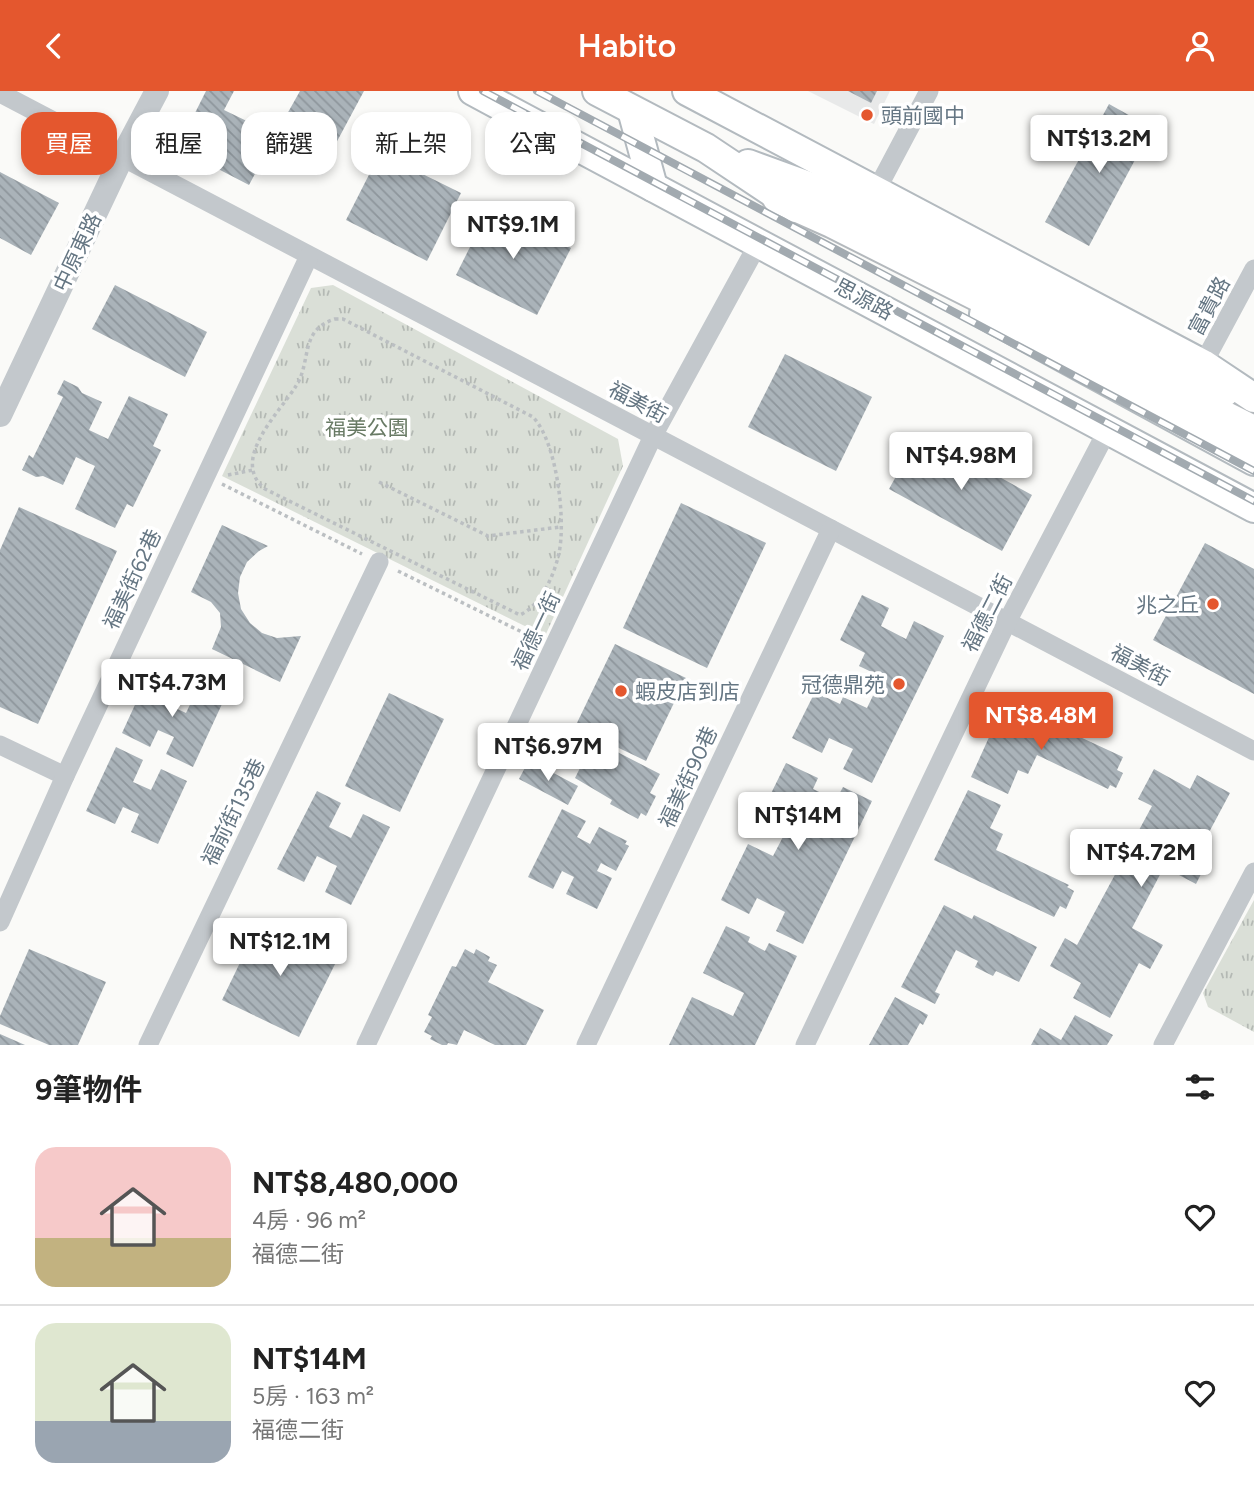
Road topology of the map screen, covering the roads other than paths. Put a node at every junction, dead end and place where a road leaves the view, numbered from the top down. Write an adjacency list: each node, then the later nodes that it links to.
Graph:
1 (157, 91): 9 (street, 中原東路)
2 (473, 91): 10 (main road, 思源路)
3 (597, 91): 7 (main road, 思源路)
4 (687, 91): 11 (main road, 思源路)
5 (929, 91): 11 (street)
6 (0, 93): 9 (street, 福美街)
7 (632, 110): 8 (main road, 思源路); 10 (main road)
8 (706, 148): 12 (main road, 思源路); 17 (main road, 思源路)
9 (122, 157): 14 (street, 福美街); 18 (street, 中原東路)
10 (653, 187): 13 (main road, 思源路)
11 (876, 191): 16 (main road, 思源路)
12 (779, 197): 20 (highway); 22 (main road, 思源路)
13 (758, 242): 19 (main road, 思源路); 21 (street, 福德一街)
14 (309, 256): 21 (street, 福美街); 29 (street, 福美街62巷)
15 (1254, 269): 16 (street, 富貴路)
16 (1203, 364): 17 (main road, 思源路)
17 (1254, 401)
18 (0, 415)
19 (1107, 431): 23 (main road, 思源路); 26 (street, 福德二街)
20 (1254, 433)
21 (653, 436): 24 (street, 福美街); 33 (street, 福德一街)
22 (1254, 461)
23 (1254, 508)
24 (831, 529): 26 (street, 福美街); 34 (street, 福美街90巷)
25 (379, 562): 32 (street, 福前街135巷)
26 (1007, 622): 28 (street, 福美街); 35 (street, 福德二街)
27 (0, 745): 29 (street)
28 (1254, 751)
29 (65, 776): 31 (street, 福美街62巷)
30 (1254, 872): 36 (street)
31 (0, 922)
32 (148, 1045)
33 (366, 1045)
34 (586, 1045)
35 (805, 1045)
36 (1163, 1045)

